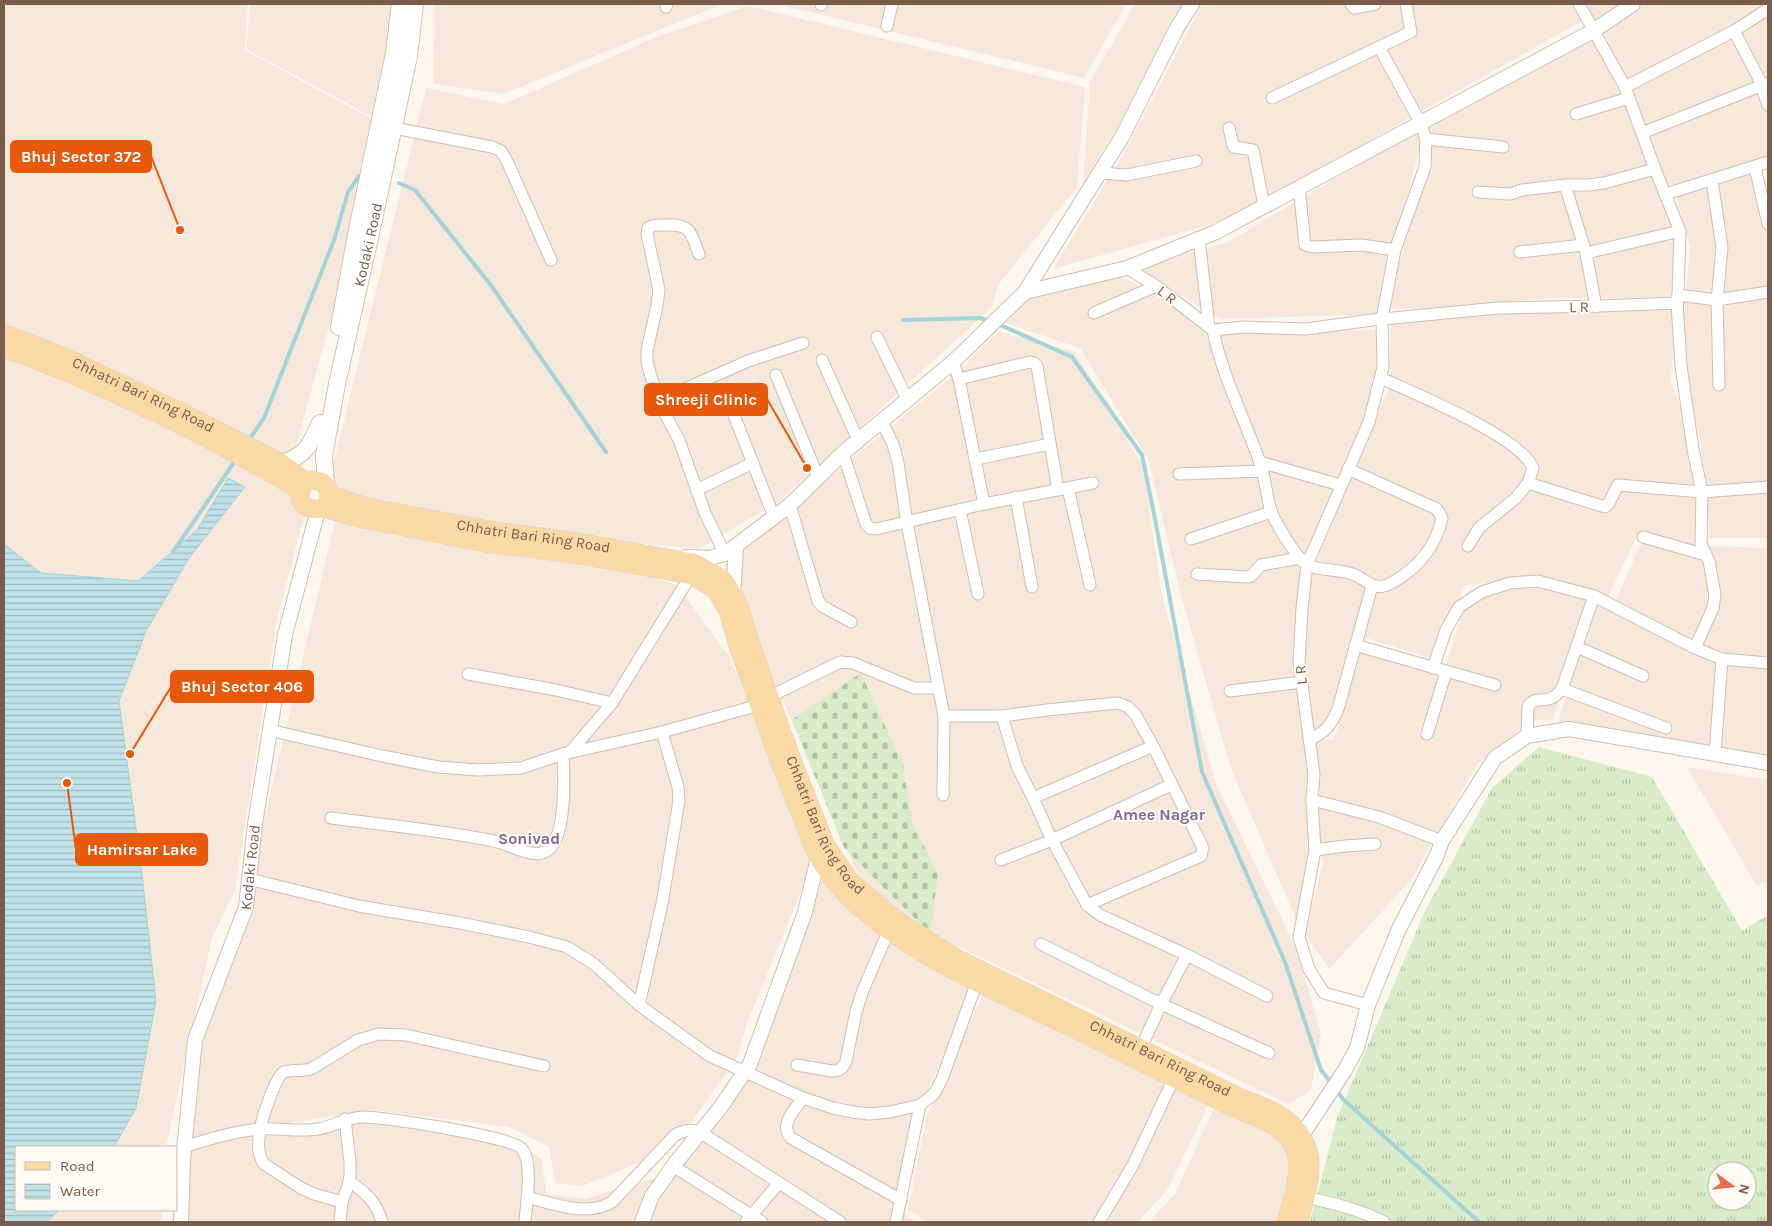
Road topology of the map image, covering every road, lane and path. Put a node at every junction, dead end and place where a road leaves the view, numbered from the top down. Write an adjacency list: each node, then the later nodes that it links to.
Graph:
1 (400, 4): 69 (main road, Kodaki Road)
2 (415, 4): 21 (main road, Kodaki Road)
3 (892, 4): 11 (street)
4 (1192, 4): 30 (street)
5 (1351, 4): 6 (street)
6 (1375, 4)
7 (1406, 4): 14 (street)
8 (1579, 4): 12 (street)
9 (1633, 4): 12 (street)
10 (1768, 9): 13 (street)
11 (887, 26)
12 (1593, 31): 16 (street); 20 (street)
13 (1734, 31): 15 (street); 16 (street)
14 (1379, 47): 17 (street); 20 (street, L R)
15 (1765, 85): 18 (street); 23 (street)
16 (1627, 92): 19 (street); 23 (street)
17 (1272, 98)
18 (1768, 105)
19 (1576, 114)
20 (1420, 122): 24 (street, L R); 33 (street)
21 (394, 128): 44 (street); 87 (main road, Kodaki Road)
22 (1229, 128): 36 (street)
23 (1642, 133): 29 (street)
24 (1426, 139): 25 (street); 41 (street, L R)
25 (1503, 147)
26 (1196, 161): 30 (street)
27 (1768, 162): 28 (street)
28 (1755, 167): 31 (street); 37 (street)
29 (1655, 169): 32 (street); 35 (street)
30 (1100, 173): 47 (street)
31 (1712, 180): 35 (street); 50 (street)
32 (1564, 184): 34 (street); 40 (street)
33 (1299, 187): 36 (street); 41 (street)
34 (1478, 192)
35 (1666, 194): 38 (street)
36 (1264, 206): 39 (street)
37 (1768, 224)
38 (1680, 231): 40 (street); 49 (street)
39 (1199, 239): 45 (street); 54 (street)
40 (1584, 249): 42 (street); 51 (street)
41 (1395, 250): 53 (street, L R)
42 (1520, 252)
43 (699, 254): 66 (street)
44 (551, 260)
45 (1128, 268): 46 (street, L R); 47 (street)
46 (1156, 286): 52 (street); 54 (street, L R)
47 (1025, 292): 60 (street)
48 (1768, 292): 50 (street, L R)
49 (1677, 299): 50 (street, L R); 51 (street, L R); 86 (street)
50 (1717, 300): 64 (street)
51 (1596, 306): 53 (street, L R)
52 (1094, 313)
53 (1382, 319): 54 (street, L R); 62 (street, L R)
54 (1211, 329): 76 (street)
55 (4, 334): 74 (main road, Chhatri Bari Ring Road)
56 (877, 337): 67 (street)
57 (803, 343): 66 (street)
58 (4, 348): 87 (main road, Chhatri Bari Ring Road)
59 (822, 360): 70 (street)
60 (954, 362): 63 (street); 67 (street)
61 (776, 375): 79 (street)
62 (1381, 378): 77 (street, L R); 81 (street)
63 (959, 379): 71 (street); 73 (street)
64 (1719, 385)
65 (726, 395): 75 (street)
66 (658, 401): 85 (street)
67 (908, 401): 68 (street)
68 (882, 422): 70 (street); 94 (street)
69 (320, 423): 74 (main road, Kodaki Road); 87 (main road, Kodaki Road)
70 (858, 442): 72 (street)
71 (1050, 444): 73 (street); 84 (street)
72 (843, 453): 79 (street); 94 (street)
73 (976, 459): 89 (street)
74 (281, 463): 87 (main road, Chhatri Bari Ring Road)
75 (753, 463): 85 (street); 93 (street)
76 (1261, 467): 78 (street); 82 (street); 92 (street)
77 (1348, 470): 82 (street, L R); 106 (street)
78 (1179, 474)
79 (818, 477): 90 (street)
80 (1093, 483): 84 (street)
81 (1528, 483): 86 (street); 98 (street)
82 (1340, 485): 102 (street, L R)
83 (1768, 486): 86 (street)
84 (1063, 489): 88 (street); 105 (street)
85 (696, 490): 99 (street)
86 (1702, 492): 101 (street)
87 (315, 495): 100 (main road, Chhatri Bari Ring Road); 103 (main road, Chhatri Bari Ring Road); 131 (street, Kodaki Road)
88 (1016, 498): 89 (street); 107 (street)
89 (984, 504): 91 (street)
90 (790, 505): 93 (street); 111 (street)
91 (960, 510): 94 (street); 108 (street)
92 (1271, 512): 96 (street); 102 (street)
93 (774, 517): 97 (street)
94 (907, 523): 123 (street)
95 (1643, 537): 101 (street)
96 (1191, 539)
97 (736, 546): 99 (street); 109 (street)
98 (1468, 546)
99 (725, 554): 100 (street)
100 (653, 555): 109 (main road, Chhatri Bari Ring Road)
101 (1706, 556): 114 (street)
102 (1304, 561): 104 (street); 106 (street); 121 (street, L R)
103 (691, 574): 126 (main road, Chhatri Bari Ring Road); 127 (street)
104 (1197, 574)
105 (1090, 584)
106 (1372, 586): 112 (street)
107 (1032, 587)
108 (978, 594)
109 (733, 596): 126 (main road, Chhatri Bari Ring Road)
110 (1594, 596): 113 (street); 114 (street); 117 (street)
111 (851, 622)
112 (1355, 645): 117 (street); 135 (street)
113 (1577, 647): 120 (street); 124 (street)
114 (1695, 648): 115 (street)
115 (1722, 659): 116 (street); 138 (street)
116 (1768, 663)
117 (1433, 668): 118 (street)
118 (1446, 672): 122 (street); 133 (street)
119 (468, 674): 127 (street)
120 (1643, 676)
121 (1302, 682): 125 (street); 135 (street, L R)
122 (1495, 685)
123 (938, 688): 126 (street); 128 (street)
124 (1562, 689): 130 (street); 134 (street)
125 (1230, 690)
126 (764, 701): 132 (street); 149 (main road, Chhatri Bari Ring Road)
127 (612, 703): 137 (street)
128 (944, 716): 129 (street); 141 (street)
129 (1002, 716): 136 (street); 142 (street)
130 (1666, 728)
131 (270, 730): 137 (street); 151 (street, Kodaki Road)
132 (662, 732): 137 (street); 159 (street)
133 (1426, 734)
134 (1527, 736): 138 (street); 146 (street)
135 (1309, 740): 143 (street, L R)
136 (1153, 746): 140 (street); 142 (street)
137 (567, 753): 144 (street)
138 (1715, 754): 139 (street)
139 (1768, 763)
140 (1171, 785): 145 (street); 152 (street)
141 (943, 795)
142 (1033, 798): 145 (street)
143 (1312, 800): 146 (street); 148 (street, L R)
144 (331, 818)
145 (1052, 840): 150 (street); 152 (street)
146 (1442, 841): 160 (street)
147 (1375, 844): 148 (street)
148 (1314, 850): 160 (street, L R)
149 (822, 851): 153 (main road, Chhatri Bari Ring Road); 161 (main road, Chhatri Bari Ring Road); 165 (street)
150 (1001, 860)
151 (249, 879): 159 (street); 173 (street, Kodaki Road)
152 (1087, 905): 155 (street)
153 (889, 930): 156 (main road, Chhatri Bari Ring Road); 163 (street)
154 (1041, 944): 158 (street)
155 (1186, 955): 157 (street); 158 (street)
156 (977, 982): 166 (main road, Chhatri Bari Ring Road); 168 (street)
157 (1267, 996)
158 (1161, 1004): 161 (street); 162 (street)
159 (639, 1005): 165 (street)
160 (1368, 1005): 172 (street)
161 (1141, 1048): 172 (main road, Chhatri Bari Ring Road)
162 (1269, 1053)
163 (797, 1065)
164 (544, 1066): 170 (street)
165 (746, 1071): 167 (street); 171 (street)
166 (1174, 1078): 189 (street); 190 (main road, Chhatri Bari Ring Road)
167 (803, 1098): 168 (street); 179 (street)
168 (920, 1105): 179 (street)
169 (345, 1120): 170 (street); 175 (street); 178 (street)
170 (260, 1129): 173 (street); 180 (street)
171 (700, 1132): 174 (street); 176 (street); 178 (street)
172 (1302, 1135): 177 (main road, Chhatri Bari Ring Road)
173 (184, 1147): 182 (street, Kodaki Road)
174 (673, 1166): 181 (street); 186 (street)
175 (349, 1181): 180 (street); 184 (street)
176 (779, 1183): 181 (street); 187 (street)
177 (1306, 1197): 191 (main road, Chhatri Bari Ring Road); 192 (street)
178 (527, 1198): 185 (street)
179 (901, 1200): 188 (street)
180 (342, 1202): 183 (street)
181 (754, 1220)
182 (180, 1222)
183 (340, 1222)
184 (382, 1222)
185 (525, 1222)
186 (642, 1222)
187 (840, 1222)
188 (896, 1222)
189 (1100, 1222)
190 (1286, 1222)
191 (1299, 1222)
192 (1384, 1222)

